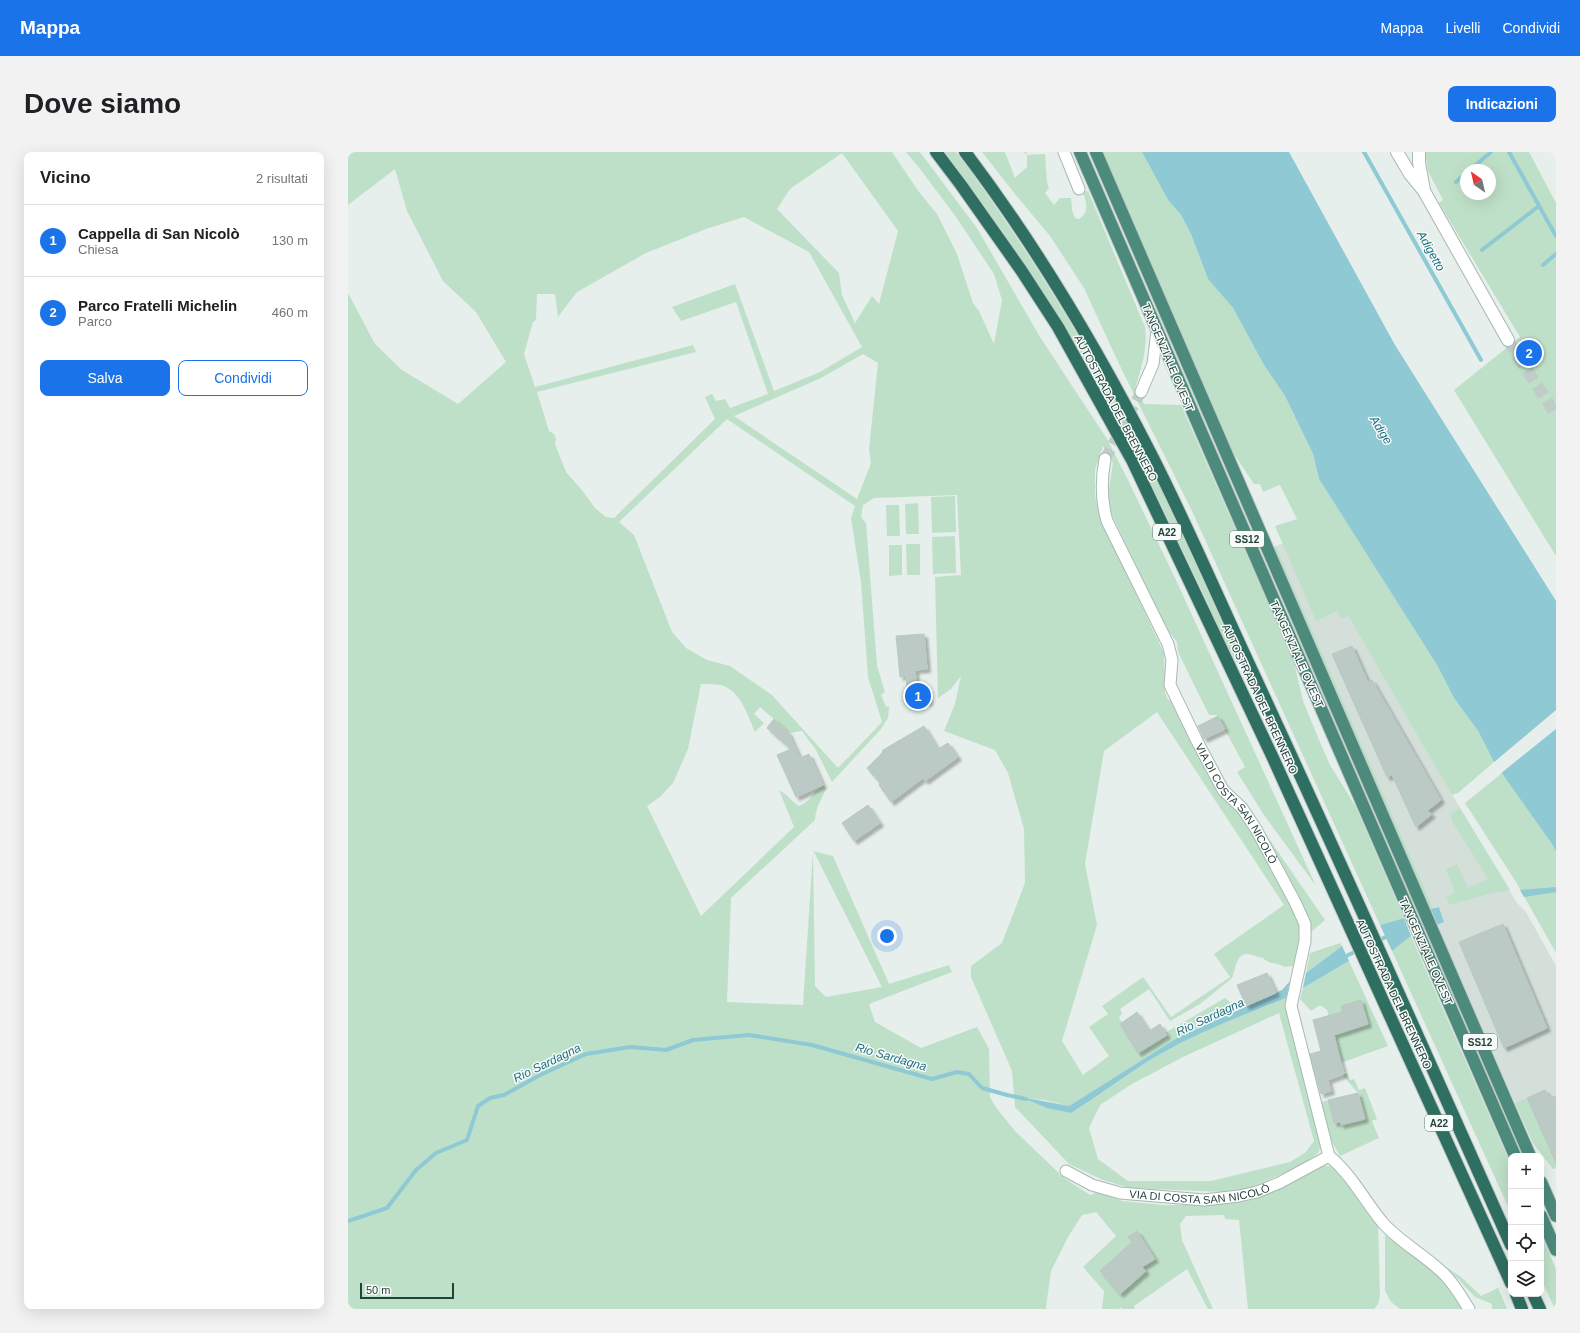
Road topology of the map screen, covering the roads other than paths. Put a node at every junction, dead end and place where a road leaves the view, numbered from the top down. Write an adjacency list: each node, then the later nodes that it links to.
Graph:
1 (936, 152): 23 (highway, AUTOSTRADA DEL BRENNERO / A22)
2 (966, 152): 21 (highway, AUTOSTRADA DEL BRENNERO / A22)
3 (1064, 152): 8 (street)
4 (1080, 152): 10 (highway, TANGENZIALE OVEST / SS12)
5 (1096, 152): 15 (highway, TANGENZIALE OVEST / SS12)
6 (1397, 152): 9 (street)
7 (1419, 152): 9 (street)
8 (1079, 189)
9 (1424, 191): 11 (street)
10 (1157, 332): 12 (street); 14 (highway, TANGENZIALE OVEST / SS12)
11 (1508, 340)
12 (1141, 392)
13 (1105, 459): 16 (street, VIA DI COSTA SAN NICOLÒ)
14 (1514, 1153)
15 (1529, 1153)
16 (1329, 1156): 17 (street, VIA DI COSTA SAN NICOLÒ); 26 (street)
17 (1066, 1172)
18 (1544, 1189): 19 (highway)
19 (1556, 1216)
20 (1544, 1223): 22 (highway)
21 (1508, 1238)
22 (1556, 1250)
23 (1508, 1277)
24 (1517, 1297): 27 (highway)
25 (1534, 1297): 28 (highway)
26 (1469, 1309)
27 (1522, 1309)
28 (1540, 1309)

